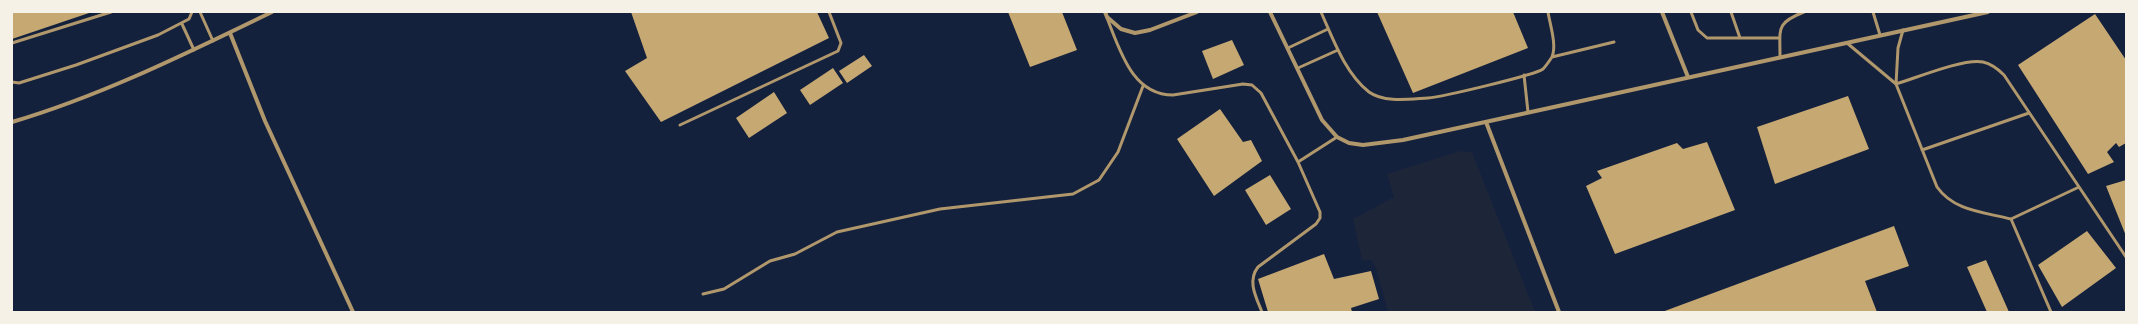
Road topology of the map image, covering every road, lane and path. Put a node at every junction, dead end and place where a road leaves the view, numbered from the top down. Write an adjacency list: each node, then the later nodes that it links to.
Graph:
1 (111, 12): 28 (lane)
2 (192, 12): 19 (lane)
3 (200, 12): 26 (lane)
4 (272, 12): 22 (street)
5 (829, 12): 45 (lane)
6 (1104, 12): 18 (street)
7 (1197, 12): 18 (street)
8 (1270, 12): 30 (street)
9 (1321, 12): 20 (lane)
10 (1548, 12): 34 (lane)
11 (1662, 12): 37 (street)
12 (1691, 12): 24 (lane)
13 (1731, 12): 24 (lane)
14 (1804, 12): 25 (lane)
15 (1873, 12): 23 (lane)
16 (1988, 12): 17 (street)
17 (1979, 13): 21 (street)
18 (1107, 17): 40 (lane)
19 (182, 24): 31 (lane); 38 (lane)
20 (1328, 29): 30 (lane); 32 (lane)
21 (1903, 30): 23 (street); 39 (lane)
22 (230, 33): 26 (street); 53 (street)
23 (1880, 35): 29 (street)
24 (1740, 38): 25 (lane)
25 (1780, 38): 33 (lane)
26 (213, 41): 31 (street)
27 (1614, 42): 34 (lane)
28 (12, 43)
29 (1847, 43): 33 (street); 39 (lane)
30 (1288, 48): 35 (street)
31 (194, 50): 43 (street)
32 (1338, 50): 35 (lane); 36 (lane)
33 (1780, 56): 37 (street)
34 (1552, 57): 36 (lane)
35 (1298, 68): 46 (street)
36 (1524, 75): 41 (lane)
37 (1688, 77): 41 (street)
38 (12, 82)
39 (1896, 84): 42 (lane); 47 (lane)
40 (1143, 86): 48 (lane); 52 (lane)
41 (1528, 112): 44 (street)
42 (2029, 113): 47 (lane); 49 (lane)
43 (12, 122)
44 (1486, 122): 46 (street); 55 (street)
45 (680, 125)
46 (1337, 138): 48 (lane)
47 (1922, 150): 50 (lane)
48 (1298, 162): 54 (lane)
49 (2079, 187): 50 (lane); 51 (lane)
50 (2011, 219): 56 (lane)
51 (2126, 257)
52 (703, 294)
53 (353, 312)
54 (1262, 312)
55 (1559, 312)
56 (2051, 312)

